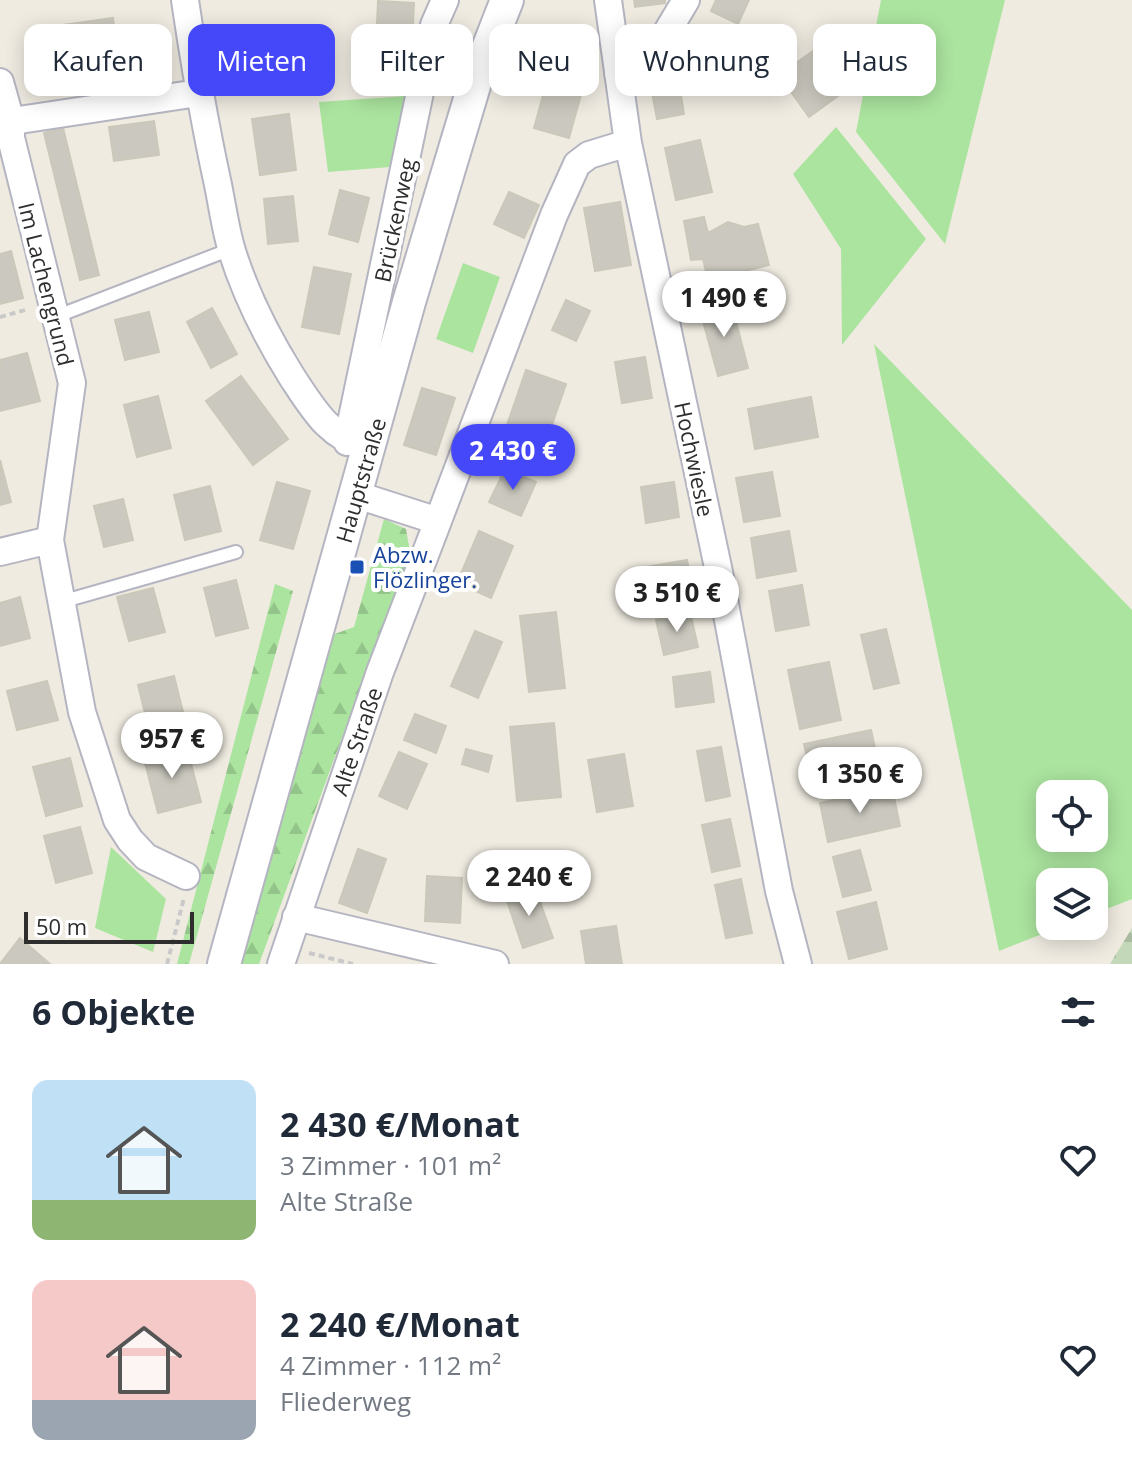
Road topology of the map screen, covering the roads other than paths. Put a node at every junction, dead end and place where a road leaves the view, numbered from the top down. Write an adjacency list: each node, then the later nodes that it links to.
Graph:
1 (185, 0): 6 (street)
2 (445, 0): 17 (street, Brückenweg)
3 (507, 0): 17 (street, Hauptstraße)
4 (608, 0): 8 (street, Hochwiesle)
5 (686, 0): 7 (street)
6 (188, 24)
7 (672, 24)
8 (615, 52)
9 (0, 82): 13 (street, Im Lachengrund)
10 (188, 95): 13 (street)
11 (199, 96): 15 (street)
12 (621, 96): 14 (street, Hochwiesle)
13 (5, 122): 16 (street, Im Lachengrund)
14 (628, 143): 19 (street, Alte Straße); 29 (street, Hochwiesle)
15 (231, 249): 16 (lane); 17 (street)
16 (53, 310): 20 (street, Im Lachengrund)
17 (358, 446): 18 (street, Hauptstraße)
18 (357, 495): 19 (street); 27 (street, Hauptstraße)
19 (438, 521): 25 (street, Alte Straße)
20 (50, 540): 21 (street); 23 (street, Im Lachengrund)
21 (0, 552)
22 (236, 552): 23 (lane)
23 (61, 602): 24 (street, Im Lachengrund)
24 (186, 876)
25 (296, 917): 26 (street, Alte Straße); 28 (street)
26 (283, 956)
27 (224, 964)
28 (495, 964)
29 (798, 964)

